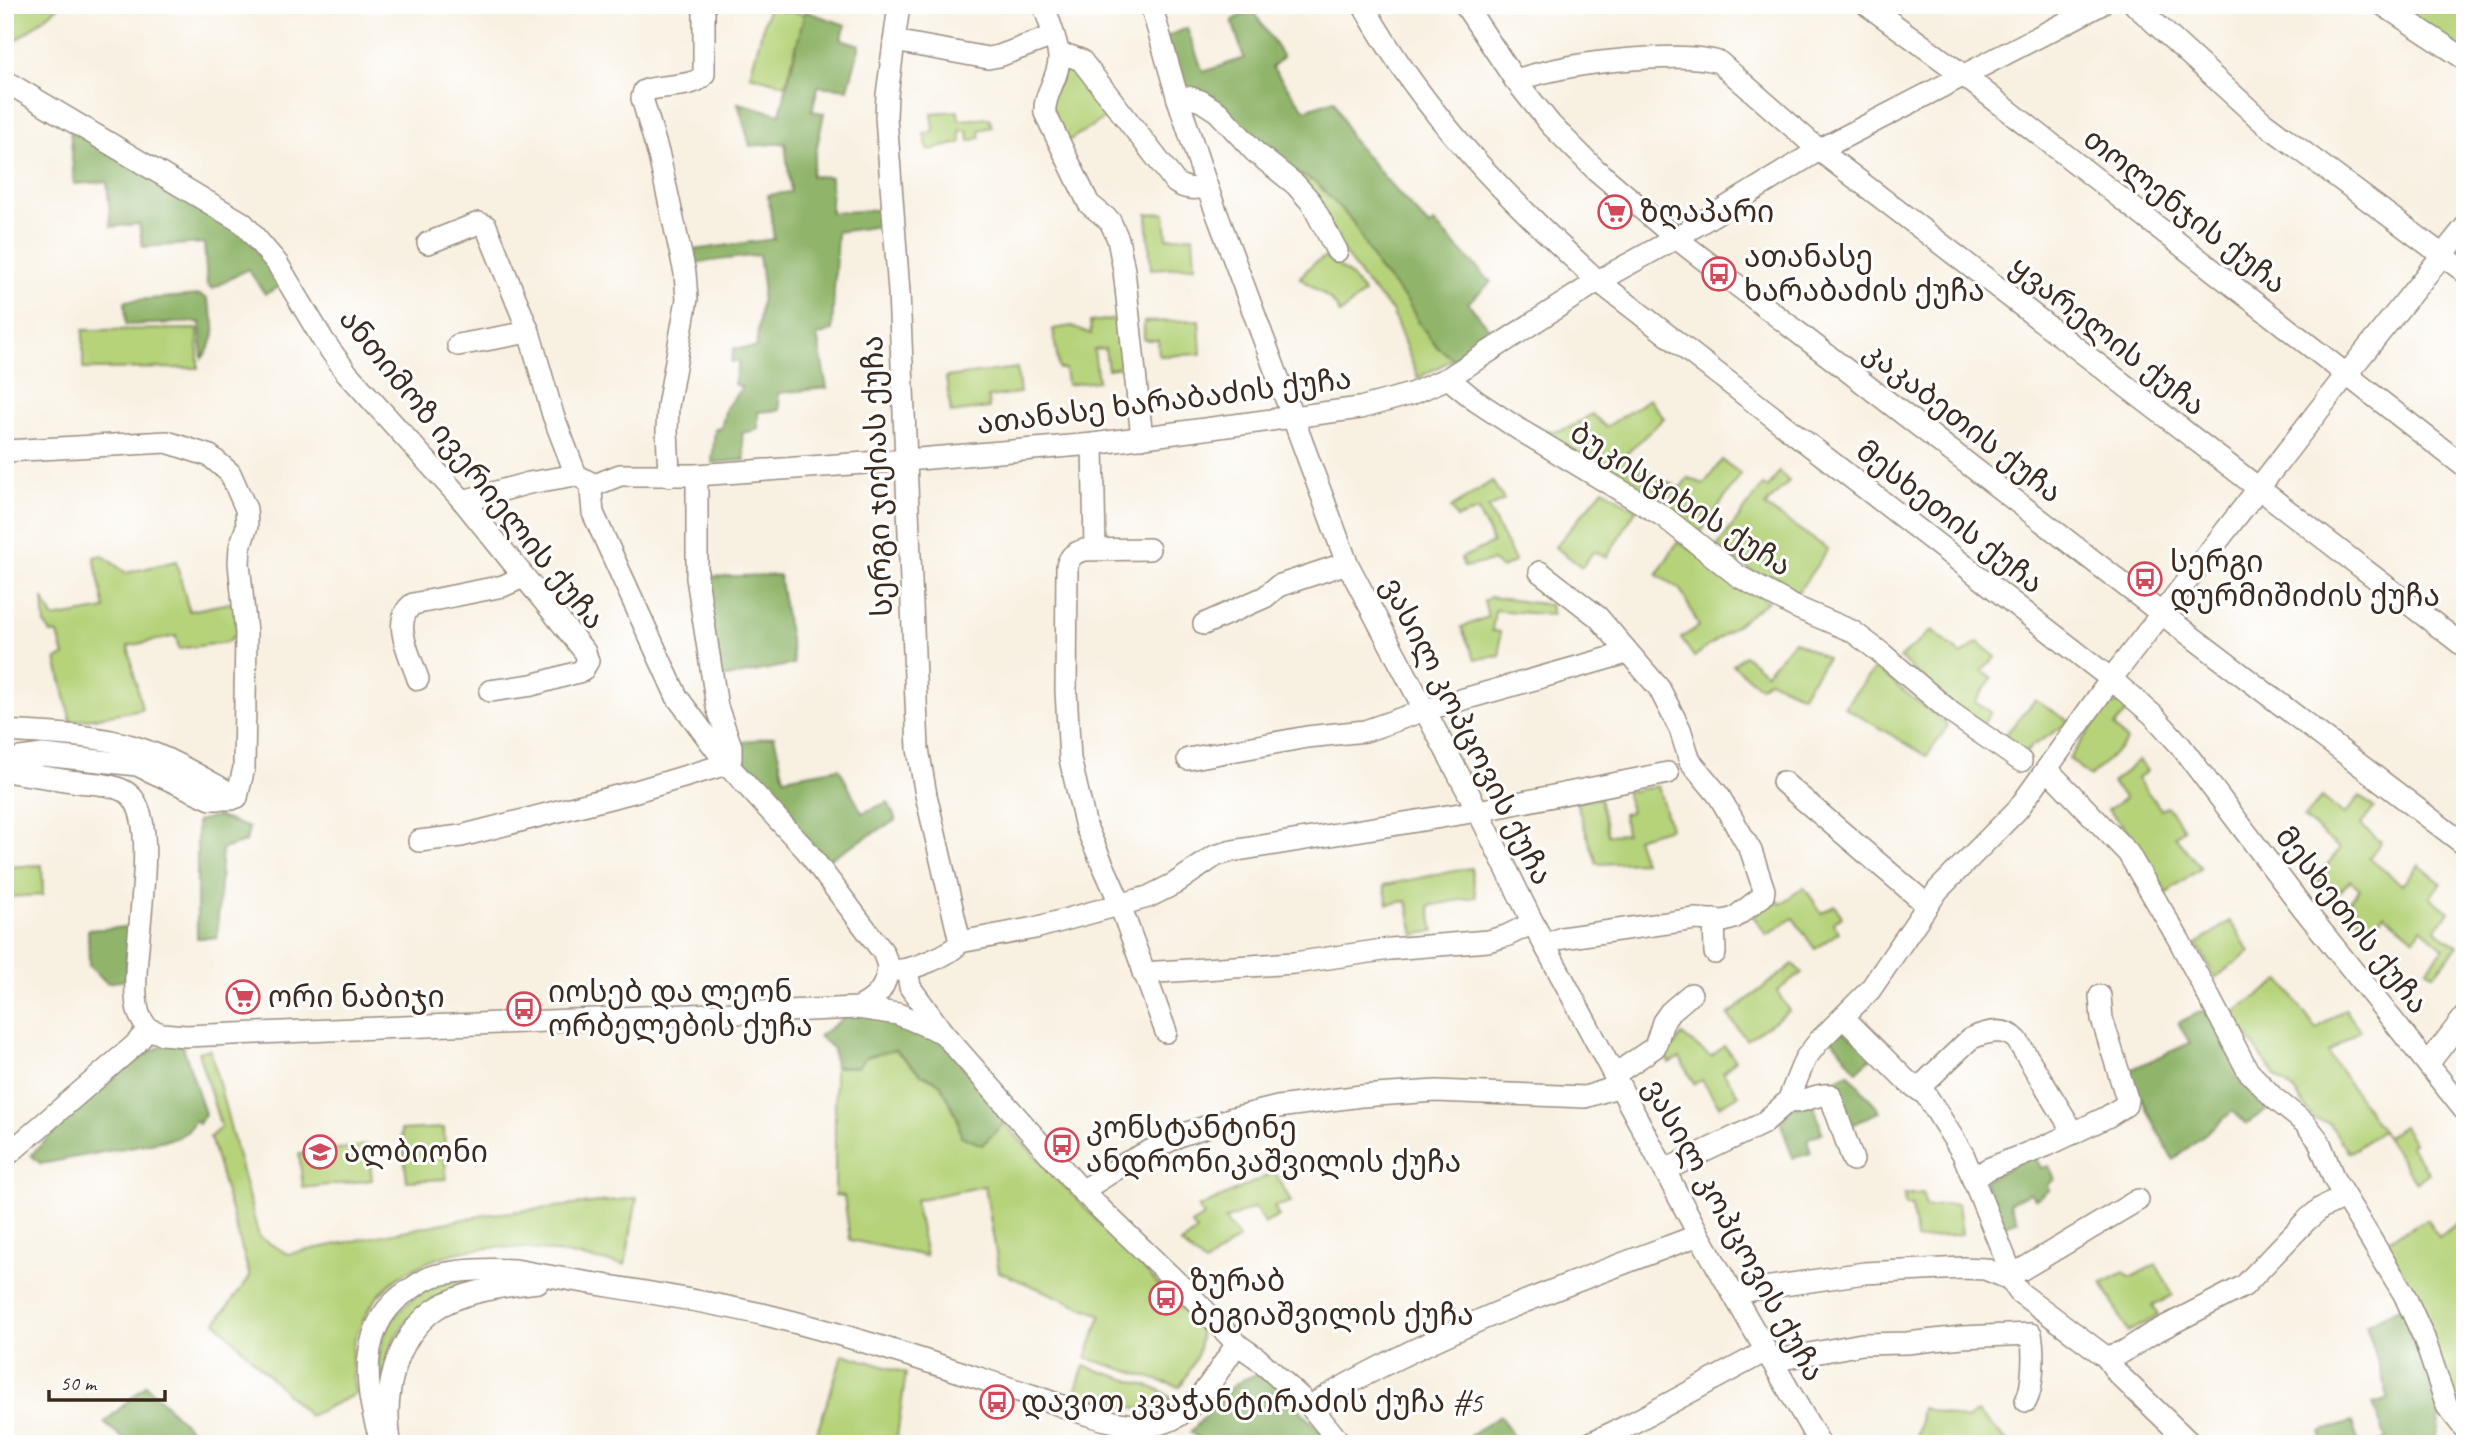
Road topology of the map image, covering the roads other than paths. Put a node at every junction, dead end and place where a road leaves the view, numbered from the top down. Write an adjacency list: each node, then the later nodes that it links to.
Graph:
1 (704, 5): 39 (street)
2 (899, 5): 12 (street, სერგი ჯიქიას ქუჩა)
3 (1044, 5): 11 (street)
4 (1151, 5): 18 (street, ვასილ კოპცოვის ქუჩა)
5 (1363, 5): 27 (street, მესხეთის ქუჩა)
6 (1465, 5): 16 (street, კაკაბეთის ქუჩა)
7 (1867, 5): 15 (street, თოლენჯის ქუჩა)
8 (2100, 5): 15 (street, ათანასე ხარაბაძის ქუჩა)
9 (2135, 5): 25 (street)
10 (2383, 5): 14 (street)
11 (1053, 36): 12 (street); 13 (street)
12 (894, 41): 36 (street, სერგი ჯიქიას ქუჩა)
13 (1059, 56): 20 (street); 33 (street)
14 (2465, 59)
15 (1963, 75): 19 (street, ათანასე ხარაბაძის ქუჩა); 30 (street, თოლენჯის ქუჩა)
16 (1515, 80): 19 (street, ყვარელის ქუჩა); 22 (street, კაკაბეთის ქუჩა)
17 (5, 81): 42 (street, ანთიმოზ ივერიელის ქუჩა)
18 (1178, 99): 20 (street, ვასილ კოპცოვის ქუჩა); 24 (street)
19 (1819, 150): 22 (street, ათანასე ხარაბაძის ქუჩა); 41 (street, ყვარელის ქუჩა)
20 (1207, 187): 32 (street, ვასილ კოპცოვის ქუჩა)
21 (2465, 226): 25 (street)
22 (1676, 238): 27 (street, ათანასე ხარაბაძის ქუჩა); 48 (street, კაკაბეთის ქუჩა)
23 (428, 243): 28 (street)
24 (1338, 251)
25 (2442, 255): 26 (street); 30 (street)
26 (2465, 272)
27 (1598, 281): 31 (street, ათანასე ხარაბაძის ქუჩა); 53 (street, მესხეთის ქუჩა)
28 (529, 331): 29 (street); 40 (street)
29 (458, 345)
30 (2346, 375): 37 (street, თოლენჯის ქუჩა); 41 (street)
31 (1448, 378): 32 (street, ათანასე ხარაბაძის ქუჩა); 58 (street, ბუკისციხის ქუჩა)
32 (1293, 418): 33 (street, ათანასე ხარაბაძის ქუჩა); 45 (street, ვასილ კოპცოვის ქუჩა)
33 (1142, 438): 34 (street, ათანასე ხარაბაძის ქუჩა)
34 (1093, 444): 36 (street, ათანასე ხარაბაძის ქუჩა); 43 (street)
35 (5, 451): 65 (street)
36 (907, 460): 38 (street, ათანასე ხარაბაძის ქუჩა); 73 (street, სერგი ჯიქიას ქუჩა)
37 (2465, 467)
38 (697, 475): 39 (street, ათანასე ხარაბაძის ქუჩა); 59 (street)
39 (669, 476): 40 (street, ათანასე ხარაბაძის ქუჩა)
40 (585, 480): 42 (street, ათანასე ხარაბაძის ქუჩა); 59 (street)
41 (2259, 490): 48 (street); 50 (street, ყვარელის ქუჩა)
42 (463, 501): 47 (street, ანთიმოზ ივერიელის ქუჩა)
43 (1095, 549): 44 (street); 70 (street)
44 (1149, 549)
45 (1347, 563): 49 (street); 55 (street, ვასილ კოპცოვის ქუჩა)
46 (1540, 572): 51 (street)
47 (523, 577): 52 (street); 54 (street, ანთიმოზ ივერიელის ქუჩა)
48 (2162, 614): 53 (street); 68 (street, კაკაბეთის ქუჩა)
49 (1204, 624)
50 (2465, 648)
51 (1627, 653): 55 (street); 71 (street)
52 (418, 679)
53 (2111, 679): 61 (street); 87 (street, მესხეთის ქუჩა)
54 (490, 691)
55 (1425, 710): 57 (street); 66 (street, ვასილ კოპცოვის ქუჩა)
56 (5, 731): 65 (street)
57 (1188, 759)
58 (2021, 761)
59 (727, 764): 67 (street); 77 (street)
60 (5, 765): 65 (street)
61 (2048, 770): 69 (street); 98 (street)
62 (5, 771): 84 (street)
63 (1668, 774): 66 (street)
64 (1783, 782): 69 (street)
65 (237, 797)
66 (1478, 811): 70 (street); 72 (street, ვასილ კოპცოვის ქუჩა)
67 (419, 841)
68 (2465, 845)
69 (1926, 904): 83 (street)
70 (1119, 905): 73 (street); 76 (street)
71 (1714, 920): 74 (street); 75 (street)
72 (1533, 923): 74 (street, ვასილ კოპცოვის ქუჩა); 76 (street)
73 (960, 942): 77 (street)
74 (1545, 945): 88 (street, ვასილ კოპცოვის ქუჩა)
75 (1715, 953)
76 (1143, 973): 86 (street)
77 (896, 982): 80 (street); 81 (street); 81 (street); 85 (street)
78 (1690, 995): 88 (street)
79 (2100, 996): 92 (street)
80 (858, 1008): 81 (street); 84 (street)
81 (893, 1013): 85 (street)
82 (2465, 1016): 87 (street)
83 (1843, 1017): 89 (street); 90 (street)
84 (148, 1029): 93 (street)
85 (943, 1032): 97 (street)
86 (1166, 1032)
87 (2428, 1064): 91 (street, მესხეთის ქუჩა)
88 (1617, 1081): 95 (street, ვასილ კოპცოვის ქუჩა); 97 (street)
89 (1919, 1088): 92 (street); 96 (street)
90 (1788, 1101): 94 (street); 95 (street)
91 (2465, 1111)
92 (2074, 1133): 96 (street)
93 (5, 1157)
94 (1853, 1160)
95 (1665, 1170): 100 (street, ვასილ კოპცოვის ქუჩა)
96 (1973, 1180): 101 (street)
97 (1082, 1191): 104 (street)
98 (2344, 1197): 106 (street); 109 (street)
99 (2138, 1200): 101 (street)
100 (1699, 1235): 103 (street, ვასილ კოპცოვის ქუჩა); 108 (street)
101 (2010, 1276): 103 (street); 106 (street)
102 (563, 1279): 104 (street); 110 (street); 111 (street)
103 (1735, 1296): 105 (street, ვასილ კოპცოვის ქუჩა)
104 (1237, 1344): 108 (street)
105 (1769, 1356): 107 (street); 113 (street); 114 (street, ვასილ კოპცოვის ქუჩა)
106 (2106, 1357): 115 (street)
107 (2026, 1401)
108 (1310, 1406): 112 (street)
109 (2465, 1429)
110 (382, 1444)
111 (391, 1444)
112 (1341, 1444)
113 (1588, 1444)
114 (1820, 1444)
115 (2191, 1444)

